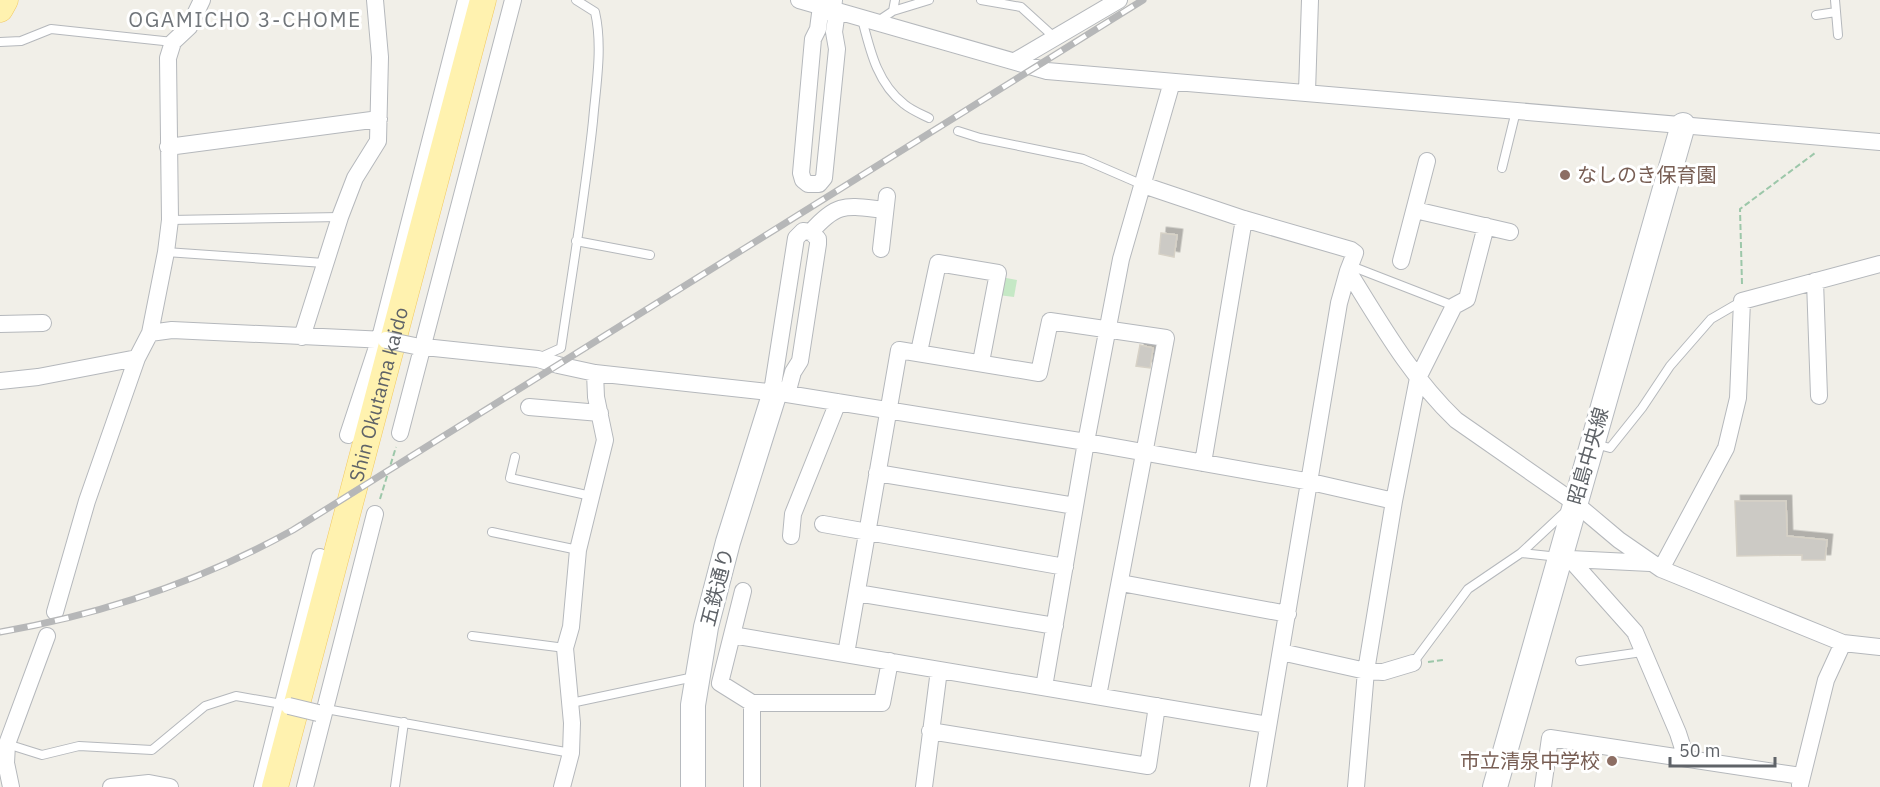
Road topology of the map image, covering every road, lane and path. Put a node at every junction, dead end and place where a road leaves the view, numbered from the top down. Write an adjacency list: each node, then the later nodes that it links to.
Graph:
1 (5, 0): 18 (main road)
2 (202, 0): 26 (street)
3 (375, 0): 32 (street)
4 (466, 0): 63 (street)
5 (483, 0): 141 (main road, Shin Okutama kaido)
6 (498, 0): 142 (main road, Shin Okutama kaido)
7 (513, 0): 64 (street)
8 (576, 0): 47 (lane)
9 (799, 0): 17 (street)
10 (895, 0): 19 (lane)
11 (929, 0): 19 (lane)
12 (981, 0): 16 (lane)
13 (1119, 0): 24 (street)
14 (1310, 0): 29 (street)
15 (1835, 0): 20 (lane)
16 (1002, 1): 24 (lane)
17 (829, 6): 17 (street); 22 (street)
18 (0, 9)
19 (893, 11): 22 (lane)
20 (1836, 12): 21 (lane); 23 (lane)
21 (1816, 15)
22 (868, 21): 27 (street); 31 (lane)
23 (1838, 35)
24 (1054, 37): 27 (street)
25 (0, 42): 26 (lane)
26 (173, 42): 37 (street)
27 (1015, 62): 28 (street)
28 (1172, 82): 29 (street); 40 (street)
29 (1307, 92): 30 (street)
30 (1516, 111): 33 (street); 39 (lane)
31 (929, 118)
32 (379, 119): 37 (street); 42 (street)
33 (1683, 125): 35 (street); 81 (street, 昭島中央線)
34 (958, 131): 40 (lane)
35 (1834, 138): 36 (street); 56 (path)
36 (1880, 142)
37 (168, 147): 44 (street)
38 (1427, 161): 41 (street)
39 (1502, 168)
40 (1143, 185): 43 (street); 60 (street)
41 (1415, 210): 45 (street); 51 (street)
42 (340, 217): 44 (lane); 52 (street)
43 (1244, 219): 54 (street); 84 (street)
44 (170, 220): 49 (street)
45 (1486, 226): 46 (street); 57 (street)
46 (1510, 232)
47 (576, 241): 50 (lane); 67 (lane)
48 (881, 249): 72 (street)
49 (166, 252): 52 (lane); 61 (street)
50 (650, 255)
51 (1401, 261)
52 (324, 263): 62 (street)
53 (1880, 264): 55 (street)
54 (1349, 268): 57 (lane); 70 (street); 86 (street)
55 (1815, 281): 56 (street); 73 (street)
56 (1742, 301): 81 (lane); 100 (street)
57 (1454, 306): 70 (street)
58 (43, 323): 59 (street)
59 (0, 324)
60 (1107, 330): 68 (street); 80 (street); 82 (street)
61 (150, 333): 62 (street); 66 (street)
62 (302, 337): 63 (street)
63 (383, 339): 64 (street, bridge); 79 (street)
64 (418, 347): 67 (street); 78 (street)
65 (919, 352): 68 (street); 68 (street); 76 (street)
66 (137, 358): 71 (street); 105 (street)
67 (538, 359): 69 (street)
68 (981, 362)
69 (595, 373): 72 (street); 77 (street)
70 (1418, 378): 88 (street); 89 (street)
71 (0, 381)
72 (778, 393): 74 (street); 122 (street, 五鉄通り)
73 (1819, 396)
74 (838, 402): 76 (street); 95 (street)
75 (530, 406): 77 (street)
76 (888, 409): 80 (street); 85 (street)
77 (600, 413): 87 (street)
78 (400, 433): 91 (path)
79 (348, 435)
80 (1086, 442): 82 (street); 90 (street)
81 (1592, 443): 89 (street, 昭島中央線)
82 (1145, 453): 84 (street); 102 (street)
83 (515, 457): 87 (lane)
84 (1203, 463): 86 (street)
85 (877, 472): 90 (street); 94 (street)
86 (1311, 483): 88 (street); 106 (street)
87 (591, 496): 96 (street)
88 (1394, 501): 121 (street)
89 (1575, 503): 97 (lane); 99 (street, 昭島中央線); 100 (street)
90 (1076, 506): 101 (street)
91 (375, 514): 129 (street)
92 (824, 524): 94 (street)
93 (492, 532): 96 (lane)
94 (867, 532): 101 (street); 104 (street)
95 (791, 536)
96 (578, 549): 113 (street)
97 (1521, 553): 99 (lane); 119 (lane)
98 (320, 557): 127 (street)
99 (1564, 558): 100 (street); 114 (street); 151 (street, 昭島中央線)
100 (1655, 566): 111 (street)
101 (1065, 567): 107 (street)
102 (1121, 583): 106 (street); 124 (street)
103 (743, 591): 108 (street)
104 (857, 593): 107 (street); 116 (street)
105 (55, 612)
106 (1288, 614): 115 (street)
107 (1055, 626): 123 (street)
108 (732, 635): 116 (street); 126 (street)
109 (47, 636): 133 (street)
110 (472, 636): 113 (lane)
111 (1843, 643): 112 (street); 136 (street)
112 (1880, 647)
113 (565, 648): 125 (street)
114 (1642, 651): 117 (lane); 135 (street)
115 (1281, 652): 121 (street); 131 (street)
116 (846, 654): 118 (street)
117 (1580, 660)
118 (891, 661): 120 (street); 126 (street)
119 (1413, 663): 121 (street)
120 (939, 670): 123 (street); 132 (street)
121 (1366, 671): 150 (street)
122 (696, 677): 125 (lane); 146 (street, 五鉄通り)
123 (1044, 687): 124 (street)
124 (1098, 696): 128 (street)
125 (571, 703): 134 (street)
126 (752, 703): 147 (street)
127 (286, 705): 129 (street, bridge); 133 (lane); 140 (street)
128 (1157, 706): 131 (street); 132 (street)
129 (323, 712): 130 (lane); 143 (street)
130 (404, 722): 134 (lane); 144 (lane)
131 (1268, 725): 149 (street)
132 (930, 731): 148 (street)
133 (3, 741): 137 (street)
134 (571, 753): 145 (street)
135 (1686, 758): 136 (street); 152 (street)
136 (1800, 782)
137 (11, 787)
138 (111, 787): 139 (street)
139 (170, 787)
140 (262, 787)
141 (275, 787)
142 (291, 787)
143 (305, 787)
144 (395, 787)
145 (562, 787)
146 (693, 787)
147 (752, 787)
148 (924, 787)
149 (1258, 787)
150 (1356, 787)
151 (1495, 787)
152 (1543, 787)

